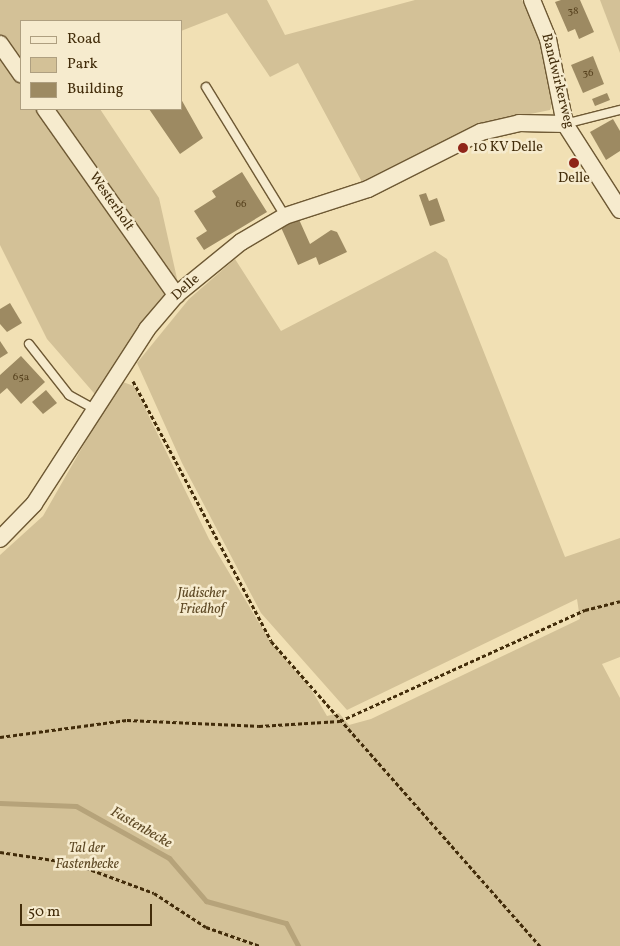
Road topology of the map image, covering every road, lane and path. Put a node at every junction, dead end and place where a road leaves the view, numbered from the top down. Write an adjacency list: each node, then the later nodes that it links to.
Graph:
1 (532, 0): 7 (street, Bandwirkerweg)
2 (0, 44): 3 (street)
3 (20, 73)
4 (206, 87): 9 (lane)
5 (47, 110): 10 (street, Westerholt)
6 (620, 110): 7 (lane)
7 (565, 124): 8 (street, Bandwirkerweg); 9 (street, Delle)
8 (620, 210)
9 (285, 216): 10 (street, Delle)
10 (176, 295): 12 (street, Delle)
11 (29, 344): 13 (lane)
12 (122, 364): 13 (street, Delle); 16 (path)
13 (94, 409): 14 (street, Delle)
14 (0, 539)
15 (620, 601): 16 (path)
16 (340, 721): 17 (path); 20 (path)
17 (0, 737)
18 (0, 852): 19 (path)
19 (260, 946)
20 (540, 946)

